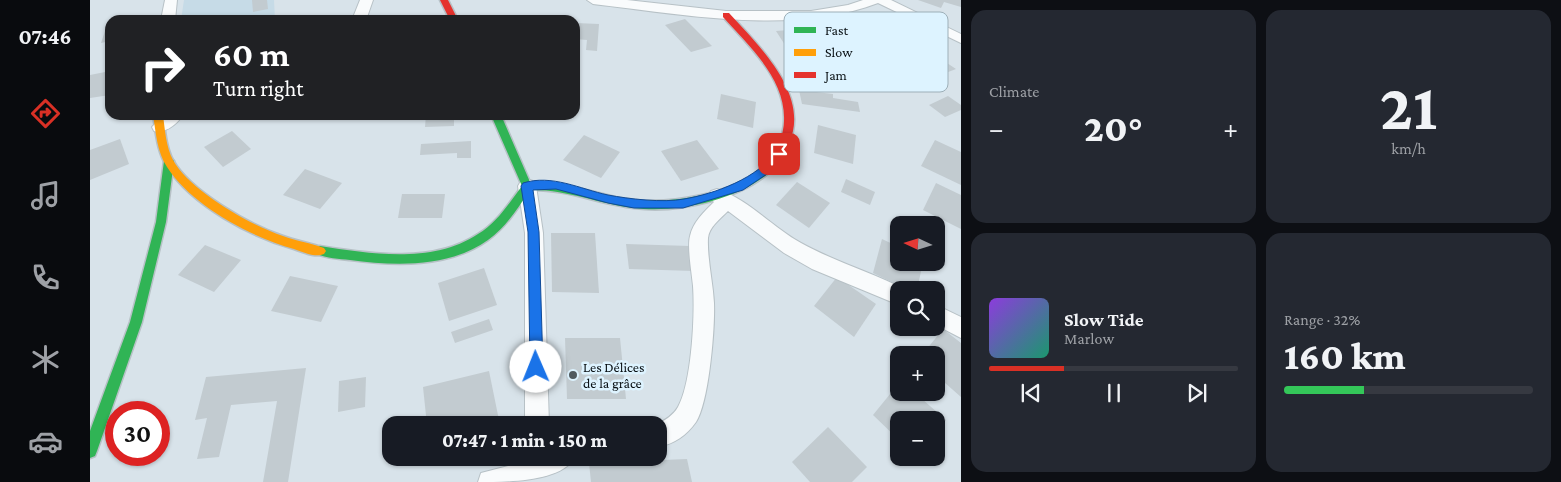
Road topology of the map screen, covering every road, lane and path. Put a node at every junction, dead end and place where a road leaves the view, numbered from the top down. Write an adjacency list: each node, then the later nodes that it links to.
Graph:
1 (171, 0): 11 (street)
2 (368, 0): 12 (street)
3 (444, 0): 13 (street)
4 (592, 0): 14 (street)
5 (875, 0): 7 (street)
6 (881, 0): 10 (street)
7 (851, 10): 8 (street); 9 (path)
8 (835, 12)
9 (854, 12)
10 (906, 12)
11 (169, 15)
12 (361, 15)
13 (452, 15)
14 (726, 15): 15 (street); 22 (street)
15 (784, 15)
16 (948, 33): 17 (street)
17 (961, 39)
18 (498, 120): 21 (street)
19 (159, 121): 20 (street)
20 (169, 162): 21 (street); 28 (street)
21 (527, 186): 22 (street); 26 (street)
22 (721, 198): 23 (street); 27 (street)
23 (890, 292)
24 (945, 319): 25 (street)
25 (961, 328)
26 (537, 416)
27 (667, 433)
28 (90, 451)
29 (538, 470): 30 (street)
30 (490, 482)

